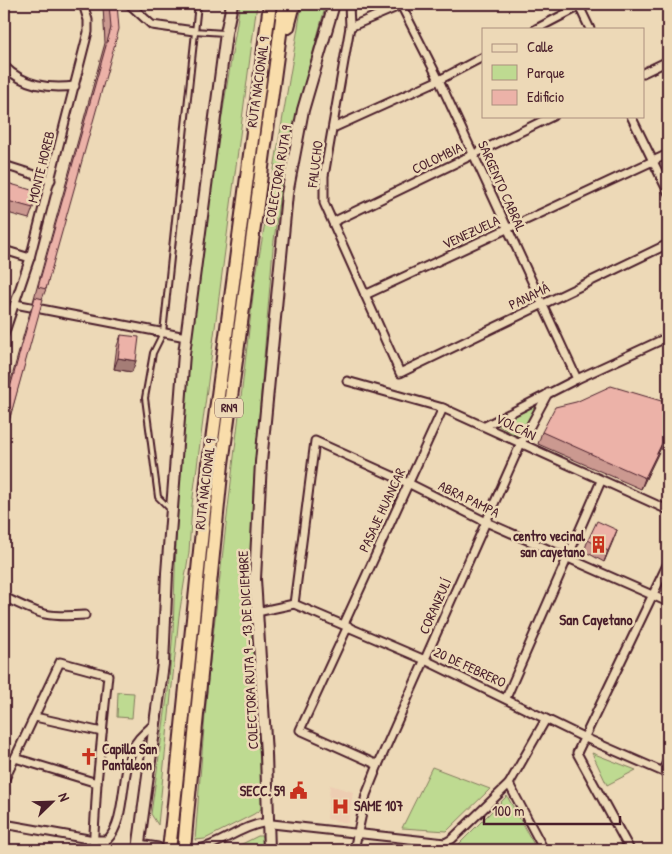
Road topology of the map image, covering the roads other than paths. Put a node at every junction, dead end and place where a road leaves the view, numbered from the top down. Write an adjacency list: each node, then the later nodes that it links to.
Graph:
1 (84, 4): 23 (street, MONTE HOREB)
2 (129, 4): 16 (street)
3 (198, 4): 16 (lane)
4 (232, 4): 17 (street)
5 (263, 4): 27 (highway)
6 (270, 4): 27 (highway, RUTA NACIONAL 9 / RN9)
7 (284, 4): 24 (highway, RUTA NACIONAL 9 / RN9)
8 (294, 4): 24 (highway)
9 (334, 4): 47 (street, COLECTORA RUTA 9)
10 (349, 4): 13 (street, FALUCHO)
11 (402, 4): 13 (street); 22 (street, SARGENTO CABRAL)
12 (580, 5): 14 (street); 15 (street)
13 (350, 27): 28 (street, FALUCHO)
14 (538, 28)
15 (590, 28)
16 (194, 31): 17 (lane); 43 (lane)
17 (226, 33): 46 (street)
18 (482, 57): 22 (street)
19 (668, 61): 21 (street)
20 (4, 66): 23 (street)
21 (644, 73)
22 (439, 80): 28 (street); 29 (street, SARGENTO CABRAL)
23 (75, 86): 33 (street, MONTE HOREB)
24 (270, 110): 92 (highway, RUTA NACIONAL 9 / RN9, bridge)
25 (549, 118): 29 (street, COLOMBIA)
26 (632, 118): 31 (street)
27 (253, 122): 89 (highway, RUTA NACIONAL 9 / RN9, bridge)
28 (333, 128): 35 (street, FALUCHO)
29 (474, 154): 35 (street, COLOMBIA); 36 (street, SARGENTO CABRAL)
30 (668, 154): 31 (street, VENEZUELA)
31 (653, 161): 34 (street); 36 (street, VENEZUELA)
32 (4, 166): 33 (street)
33 (51, 180): 39 (street, MONTE HOREB)
34 (668, 192)
35 (333, 222): 40 (street, FALUCHO)
36 (507, 229): 40 (street, VENEZUELA); 42 (street, SARGENTO CABRAL)
37 (668, 244): 42 (street, PANAMÁ)
38 (4, 250): 39 (street)
39 (30, 258): 41 (street, MONTE HOREB)
40 (365, 295): 48 (street, FALUCHO)
41 (15, 304): 43 (street); 44 (street, MONTE HOREB)
42 (542, 304): 48 (street, PANAMÁ); 49 (street, SARGENTO CABRAL)
43 (163, 333): 46 (street); 57 (lane)
44 (4, 335)
45 (668, 337): 49 (street)
46 (186, 338): 57 (street)
47 (272, 355): 66 (street, COLECTORA RUTA 9 - 13 DE DICIEMBRE)
48 (400, 373)
49 (577, 378): 51 (street)
50 (347, 381): 52 (street, VOLCÁN)
51 (548, 393): 53 (street); 54 (street, CORANZULÍ)
52 (443, 408): 53 (street, VOLCÁN); 56 (street, PASAJE HUANCAR)
53 (486, 426): 54 (street, VOLCÁN)
54 (521, 443): 55 (street, VOLCÁN); 59 (street, CORANZULÍ)
55 (601, 481): 58 (street, VOLCÁN); 60 (street)
56 (408, 483): 59 (street, ABRA PAMPA); 65 (street, ABRA PAMPA); 68 (street, PASAJE HUANCAR)
57 (172, 510): 73 (street)
58 (668, 510)
59 (486, 522): 60 (street, ABRA PAMPA); 69 (street, CORANZULÍ)
60 (568, 558): 62 (street, ABRA PAMPA); 70 (street)
61 (668, 563): 62 (street)
62 (654, 596): 64 (street, ABRA PAMPA); 75 (street)
63 (4, 597): 67 (street)
64 (668, 602)
65 (294, 604): 66 (street); 68 (street, 20 DE FEBRERO)
66 (257, 612): 84 (street, COLECTORA RUTA 9 - 13 DE DICIEMBRE)
67 (85, 615)
68 (346, 625): 69 (street, 20 DE FEBRERO); 78 (street, PASAJE HUANCAR)
69 (425, 660): 70 (street, 20 DE FEBRERO); 78 (street, CORANZULÍ)
70 (506, 698): 72 (street, 20 DE FEBRERO)
71 (35, 717): 74 (street); 74 (street); 76 (street)
72 (546, 719): 75 (street, 20 DE FEBRERO); 82 (street)
73 (156, 723): 86 (street); 88 (street)
74 (102, 732): 81 (street)
75 (584, 737): 79 (street, 20 DE FEBRERO); 97 (street)
76 (15, 758): 80 (street); 81 (street)
77 (668, 759): 79 (street)
78 (378, 765): 85 (street, CORANZULÍ)
79 (665, 773)
80 (4, 781)
81 (97, 783): 86 (street)
82 (509, 784): 87 (street); 96 (street)
83 (4, 824): 86 (street)
84 (270, 824): 85 (street); 90 (street); 93 (street)
85 (357, 834): 87 (street); 94 (street, CORANZULÍ)
86 (94, 840): 91 (street)
87 (445, 843): 95 (street)
88 (138, 847): 89 (street)
89 (164, 849)
90 (198, 849)
91 (93, 850)
92 (184, 850)
93 (269, 850)
94 (354, 850)
95 (449, 850)
96 (544, 850)
97 (630, 850)

